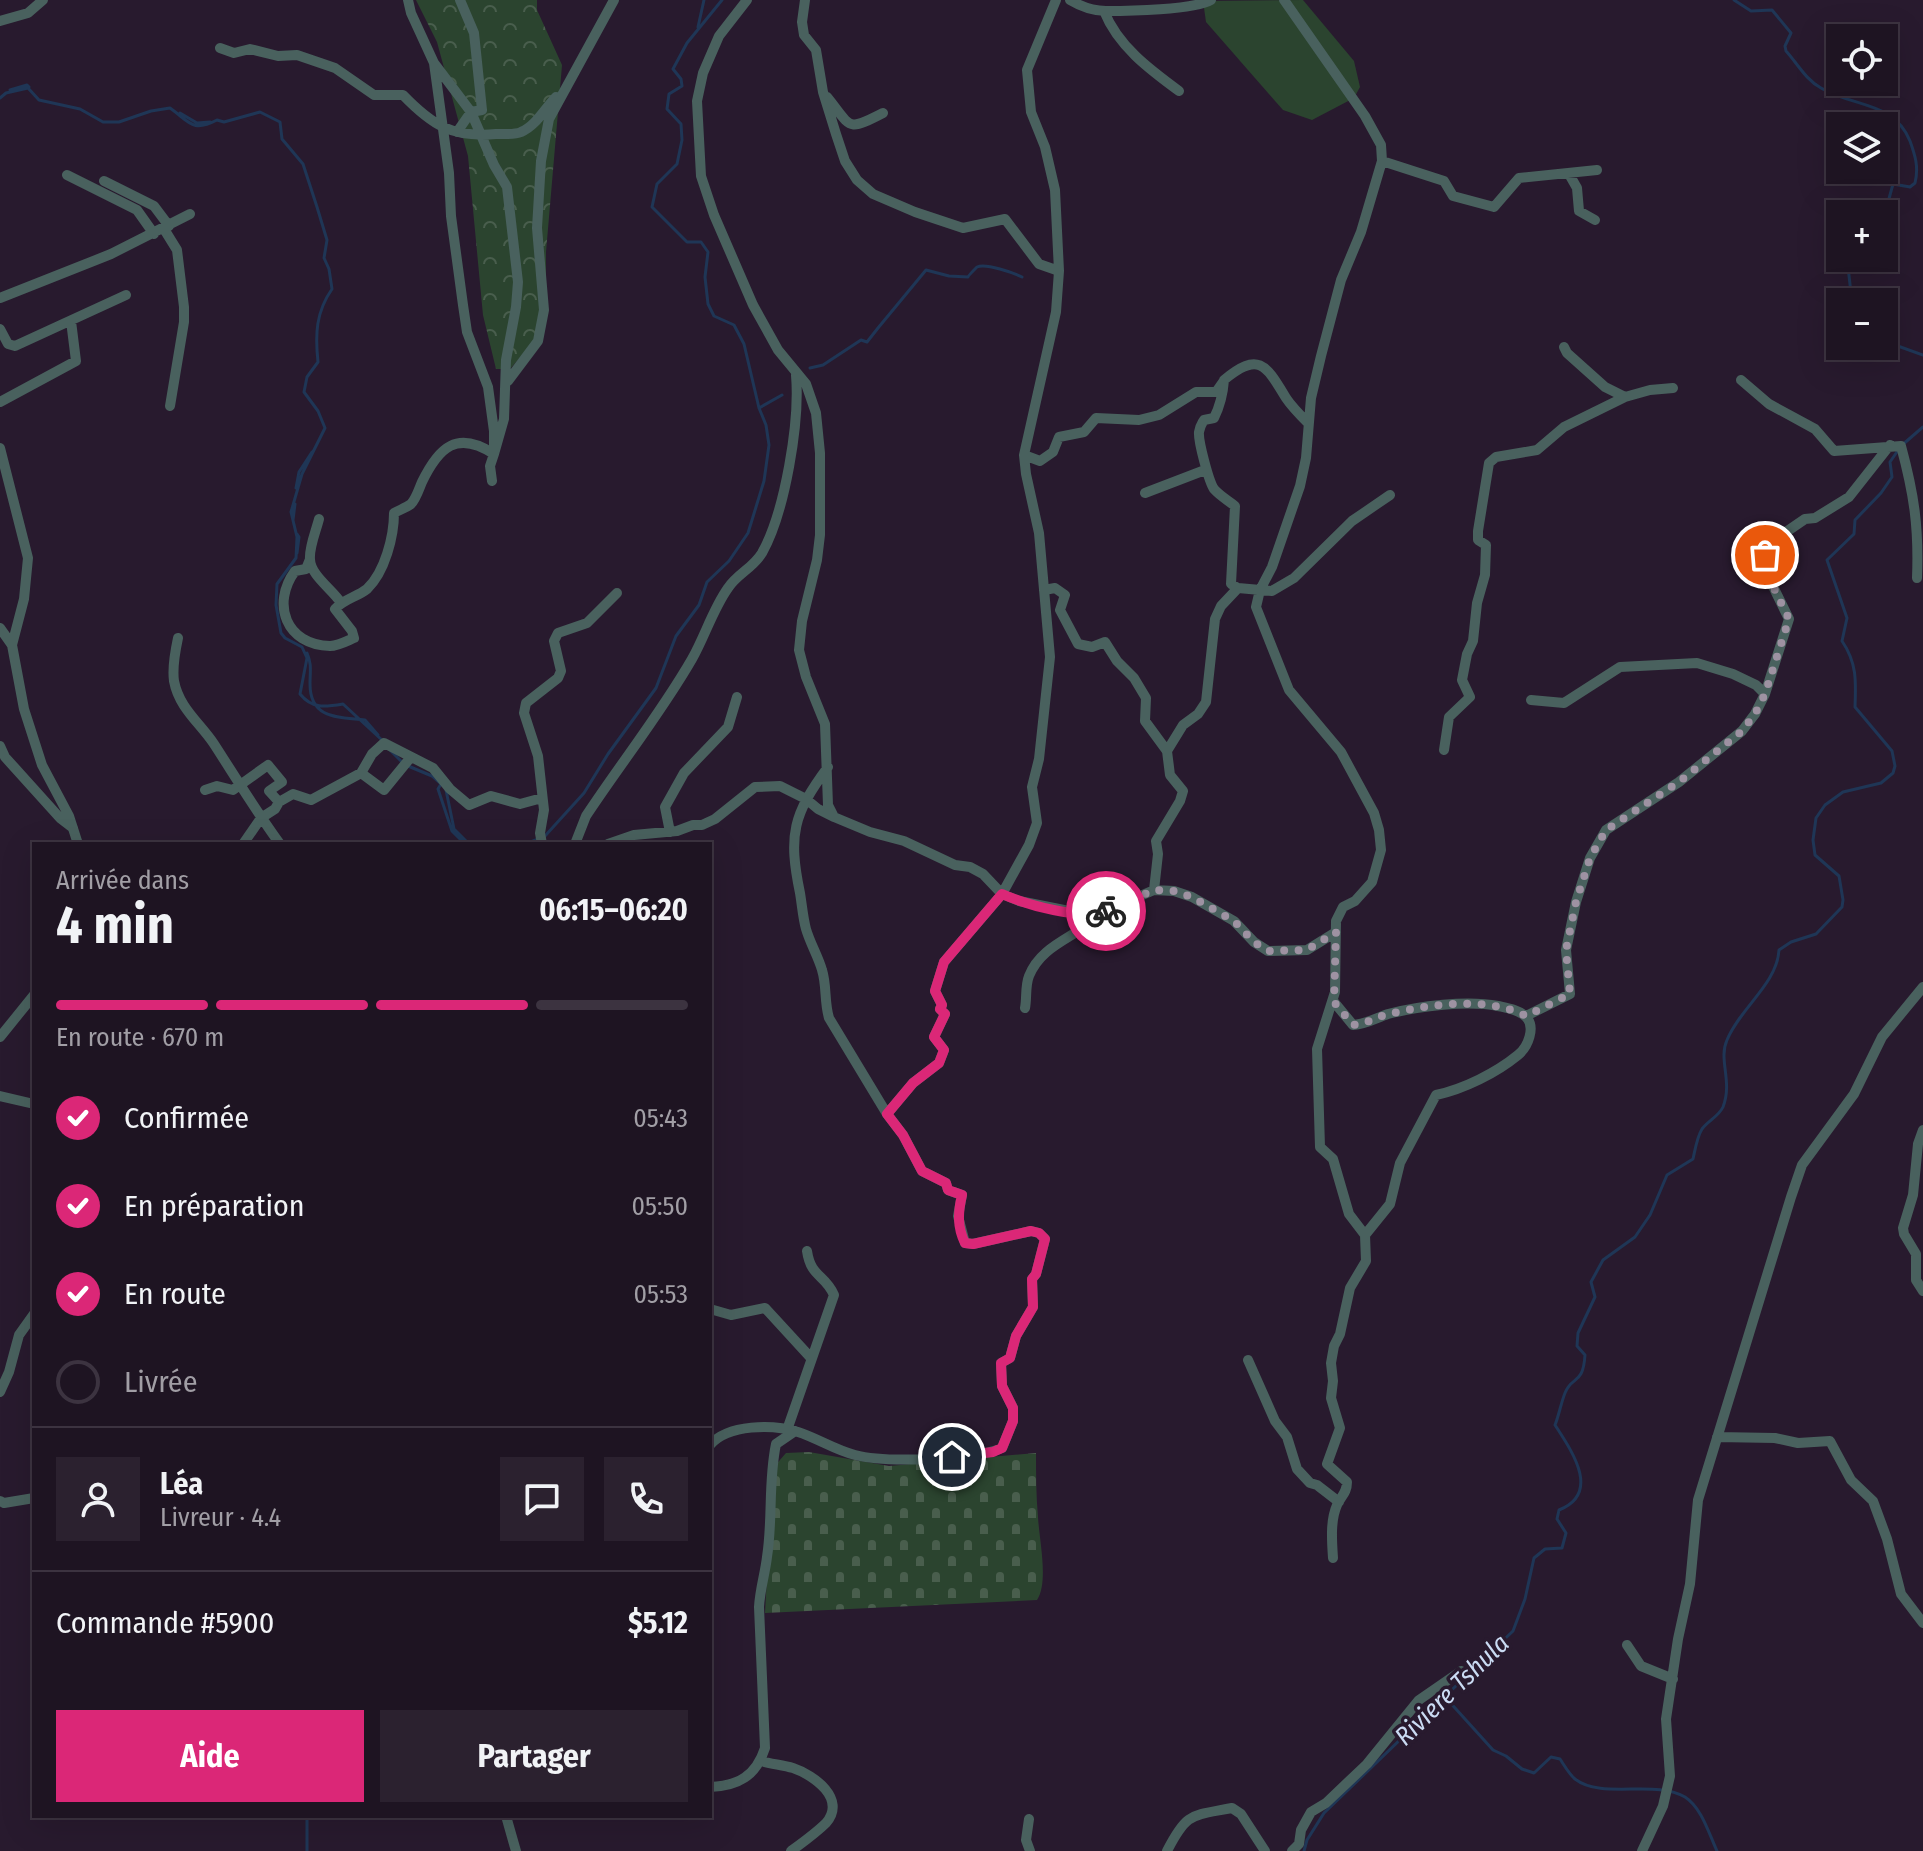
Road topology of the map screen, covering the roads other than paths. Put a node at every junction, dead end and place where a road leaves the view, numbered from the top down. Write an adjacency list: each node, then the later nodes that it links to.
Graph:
1 (43, 0): 12 (street)
2 (408, 0): 14 (street)
3 (460, 0): 18 (street)
4 (614, 0): 15 (street)
5 (747, 0): 37 (street)
6 (805, 0): 17 (street)
7 (1056, 0): 31 (street)
8 (1070, 0): 11 (street)
9 (1211, 0): 11 (street)
10 (1284, 0): 23 (street)
11 (1104, 11): 16 (street)
12 (0, 21)
13 (220, 48): 20 (street)
14 (434, 63): 18 (street); 20 (street)
15 (566, 84): 22 (street); 41 (street)
16 (1179, 91)
17 (823, 92): 19 (street); 31 (street)
18 (471, 112): 21 (street); 22 (street)
19 (883, 113)
20 (443, 128): 21 (street); 45 (street)
21 (457, 132): 22 (street)
22 (481, 136): 41 (street)
23 (1382, 161): 25 (street); 46 (street)
24 (1597, 170): 25 (street)
25 (1569, 174): 29 (street)
26 (67, 175): 30 (street)
27 (104, 181): 30 (street)
28 (190, 214): 30 (street)
29 (1595, 220)
30 (162, 230): 33 (street); 44 (street)
31 (1059, 271): 50 (street)
32 (126, 295): 34 (street)
33 (0, 298)
34 (71, 321): 35 (street); 43 (street)
35 (0, 329)
36 (1564, 347): 42 (street)
37 (796, 375): 73 (street); 88 (street)
38 (1224, 380): 46 (street); 50 (street); 51 (street)
39 (1741, 380): 47 (street)
40 (1673, 388): 42 (street)
41 (504, 390): 45 (street); 49 (street)
42 (1625, 397): 70 (street)
43 (0, 402)
44 (170, 406)
45 (492, 414): 49 (street)
46 (1308, 423): 60 (street)
47 (1890, 445): 57 (street); 66 (street)
48 (0, 448): 65 (street)
49 (494, 454): 52 (street); 62 (street)
50 (1024, 455): 59 (street)
51 (1205, 470): 53 (street); 58 (street)
52 (492, 481)
53 (1145, 493)
54 (1390, 495): 60 (street)
55 (319, 519): 56 (street)
56 (310, 559): 62 (street); 62 (street)
57 (1917, 578)
58 (1238, 588): 60 (street); 71 (street)
59 (1044, 590): 71 (street); 91 (street)
60 (1260, 590): 93 (street)
61 (617, 593): 77 (street)
62 (341, 603)
63 (0, 628): 65 (street)
64 (178, 638): 75 (street)
65 (12, 645): 82 (street)
66 (1765, 694): 68 (street); 98 (street)
67 (737, 697): 83 (street)
68 (1531, 700)
69 (0, 746): 82 (street)
70 (1444, 750)
71 (1167, 751): 90 (street)
72 (411, 757): 74 (street); 74 (street); 77 (street)
73 (828, 767): 78 (street); 80 (street)
74 (361, 773): 79 (street)
75 (242, 784): 76 (street); 79 (street); 81 (street)
76 (205, 790)
77 (542, 798): 84 (street)
78 (806, 799): 80 (street); 83 (street); 102 (street)
79 (279, 802): 81 (street)
80 (834, 817): 91 (street)
81 (261, 818): 86 (street); 87 (street)
82 (73, 828): 85 (street)
83 (670, 832): 89 (street)
84 (541, 840)
85 (77, 842)
86 (244, 842)
87 (279, 842)
88 (576, 842)
89 (614, 842)
90 (1154, 890): 92 (street); 93 (street)
91 (1002, 894): 92 (street); 102 (street)
92 (1101, 913): 97 (street)
93 (1336, 932): 96 (street)
94 (1923, 987): 113 (street)
95 (32, 997): 99 (street)
96 (1334, 1002): 98 (street); 104 (street)
97 (1025, 1008)
98 (1526, 1016): 104 (street)
99 (0, 1037)
100 (0, 1096): 101 (street)
101 (32, 1104)
102 (887, 1114): 112 (street)
103 (1923, 1130): 106 (street)
104 (1365, 1235): 117 (street)
105 (807, 1251): 109 (street)
106 (1923, 1291)
107 (712, 1310): 109 (street)
108 (32, 1317): 111 (street)
109 (811, 1358): 112 (street)
110 (1248, 1360): 117 (street)
111 (0, 1392)
112 (791, 1430): 114 (street); 123 (street)
113 (1717, 1437): 119 (street); 122 (street)
114 (712, 1443)
115 (32, 1498): 116 (street)
116 (0, 1501)
117 (1339, 1502): 118 (street)
118 (1333, 1558)
119 (1923, 1623)
120 (1627, 1645): 122 (street)
121 (1461, 1671): 132 (street)
122 (1673, 1679): 133 (street)
123 (761, 1761): 124 (street); 128 (street)
124 (712, 1787)
125 (507, 1818): 127 (street)
126 (1029, 1819): 129 (street)
127 (516, 1851)
128 (791, 1851)
129 (1030, 1851)
130 (1167, 1851): 131 (street)
131 (1265, 1851)
132 (1292, 1851)
133 (1642, 1851)

